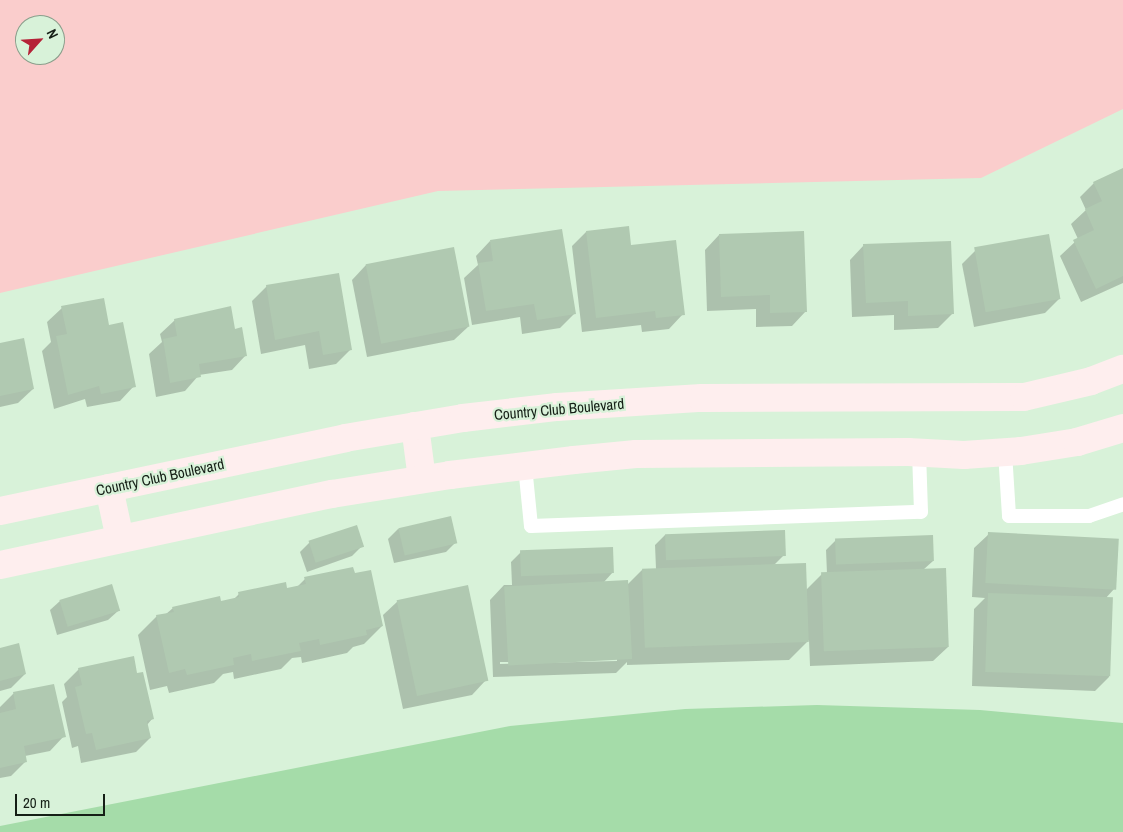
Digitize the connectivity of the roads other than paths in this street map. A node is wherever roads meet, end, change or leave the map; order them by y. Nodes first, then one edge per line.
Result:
1 (1123, 369) edge
2 (414, 426) junction
3 (1123, 428) edge
4 (919, 452) junction
5 (1005, 452) junction
6 (525, 466) junction
7 (422, 479) junction
8 (109, 488) junction
9 (1123, 504) edge
10 (0, 511) edge
11 (120, 540) junction
12 (0, 565) edge

1 - 2 main road, Country Club Boulevard
2 - 7 main road
2 - 8 main road, Country Club Boulevard
3 - 5 main road
4 - 5 main road
4 - 6 main road
4 - 6 lane
5 - 9 lane
6 - 7 main road
7 - 11 main road
8 - 10 main road, Country Club Boulevard
8 - 11 main road
11 - 12 main road

